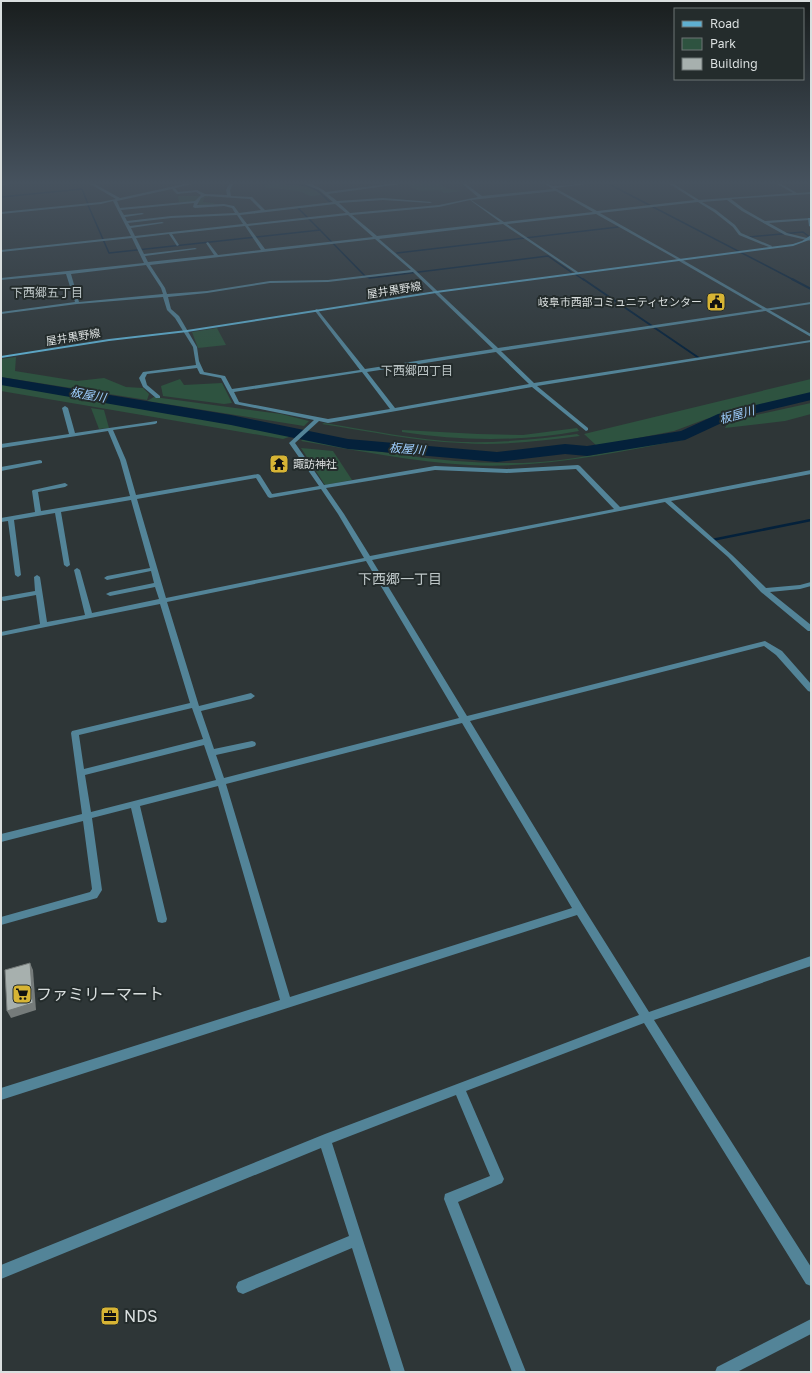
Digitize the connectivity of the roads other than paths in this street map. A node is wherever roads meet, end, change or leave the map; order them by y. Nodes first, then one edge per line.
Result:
1 (54, 245) edge
2 (138, 245) edge
3 (209, 245) edge
4 (260, 245) edge
5 (315, 245) edge
6 (384, 245) edge
7 (537, 245) edge
8 (654, 245) edge
9 (765, 245) edge
10 (790, 245) edge
11 (771, 248) junction
12 (195, 249) dead end
13 (1, 251) edge
14 (264, 251) junction
15 (143, 255) junction
16 (217, 256) junction
17 (680, 260) junction
18 (147, 264) junction
19 (414, 271) junction
20 (68, 272) junction
21 (577, 273) junction
22 (1, 279) edge
23 (436, 292) junction
24 (166, 297) junction
25 (77, 303) junction
26 (811, 303) edge
27 (316, 310) junction
28 (767, 310) junction
29 (1, 313) edge
30 (187, 331) junction
31 (811, 336) edge
32 (811, 341) edge
33 (498, 351) junction
34 (1, 357) edge
35 (199, 366) junction
36 (362, 370) junction
37 (533, 386) junction
38 (230, 391) junction
39 (158, 397) dead end
40 (65, 408) dead end
41 (392, 409) junction
42 (317, 420) junction
43 (155, 422) dead end
44 (110, 429) junction
45 (586, 429) dead end
46 (72, 434) junction
47 (1, 446) edge
48 (40, 462) dead end
49 (1, 469) edge
50 (811, 472) edge
51 (65, 485) dead end
52 (322, 488) junction
53 (132, 498) junction
54 (667, 501) junction
55 (618, 510) junction
56 (58, 511) junction
57 (38, 514) junction
58 (11, 519) junction
59 (1, 520) edge
60 (369, 559) junction
61 (67, 565) dead end
62 (153, 569) junction
63 (77, 570) dead end
64 (18, 576) dead end
65 (37, 577) dead end
66 (107, 578) dead end
67 (158, 584) junction
68 (811, 584) edge
69 (764, 590) junction
70 (39, 592) junction
71 (110, 594) dead end
72 (4, 599) dead end
73 (164, 602) junction
74 (89, 617) junction
75 (44, 626) junction
76 (811, 629) edge
77 (1, 634) edge
78 (811, 689) edge
79 (251, 696) dead end
80 (196, 707) junction
81 (466, 720) junction
82 (208, 742) junction
83 (252, 744) dead end
84 (212, 753) junction
85 (81, 773) junction
86 (221, 781) junction
87 (135, 804) junction
88 (87, 816) junction
89 (1, 838) edge
90 (579, 910) junction
91 (162, 919) dead end
92 (1, 921) edge
93 (811, 961) edge
94 (286, 1002) junction
95 (648, 1017) junction
96 (459, 1088) junction
97 (1, 1094) edge
98 (326, 1140) junction
99 (357, 1239) junction
100 (1, 1272) edge
101 (811, 1278) edge
102 (243, 1287) dead end
103 (811, 1326) edge
104 (398, 1372) edge
105 (519, 1372) edge
106 (722, 1372) edge

1 - 13 street
2 - 15 street
3 - 16 street
4 - 14 street
5 - 14 street
6 - 19 street
7 - 21 street
8 - 17 street
9 - 11 street
10 - 11 main road, 屋井黒野線
11 - 17 main road, 屋井黒野線
12 - 15 street
14 - 16 street
15 - 18 street
16 - 18 street
17 - 21 main road, 屋井黒野線
17 - 28 street
18 - 20 street
18 - 24 street
19 - 23 street
19 - 24 street
20 - 22 street
20 - 25 street
21 - 23 main road, 屋井黒野線
23 - 27 main road, 屋井黒野線
23 - 33 street
24 - 25 street
24 - 30 street
25 - 29 street
26 - 28 street
27 - 30 main road, 屋井黒野線
27 - 36 street
28 - 31 street
28 - 33 street
30 - 34 main road, 屋井黒野線
30 - 35 street
32 - 37 street
33 - 36 street
33 - 37 street
35 - 38 street
35 - 39 street
36 - 38 street
36 - 41 street
37 - 41 street
37 - 45 street
38 - 42 street
40 - 46 street
41 - 42 street
42 - 52 street
43 - 44 street
44 - 46 street
44 - 53 street
46 - 47 street
48 - 49 street
50 - 54 street
51 - 57 street
52 - 53 street
52 - 55 street
52 - 60 street
53 - 56 street
53 - 62 street
54 - 55 street
54 - 69 street
55 - 60 street
56 - 57 street
56 - 61 street
57 - 58 street
58 - 59 street
58 - 64 street
60 - 73 street
60 - 81 street
62 - 66 street
62 - 67 street
63 - 74 street
65 - 70 street
67 - 71 street
67 - 73 street
68 - 69 street
69 - 76 street
70 - 72 street
70 - 75 street
73 - 74 street
73 - 80 street
74 - 75 street
75 - 77 street
78 - 81 street
79 - 80 street
80 - 82 street
80 - 85 street
81 - 86 street
81 - 90 street
82 - 84 street
82 - 85 street
83 - 84 street
84 - 86 street
85 - 88 street
86 - 87 street
86 - 94 street
87 - 88 street
87 - 91 street
88 - 89 street
88 - 92 street
90 - 94 street
90 - 95 street
93 - 95 street
94 - 97 street
95 - 96 street
95 - 101 street
96 - 98 street
96 - 105 street
98 - 99 street
98 - 100 street
99 - 102 street
99 - 104 street
103 - 106 street

